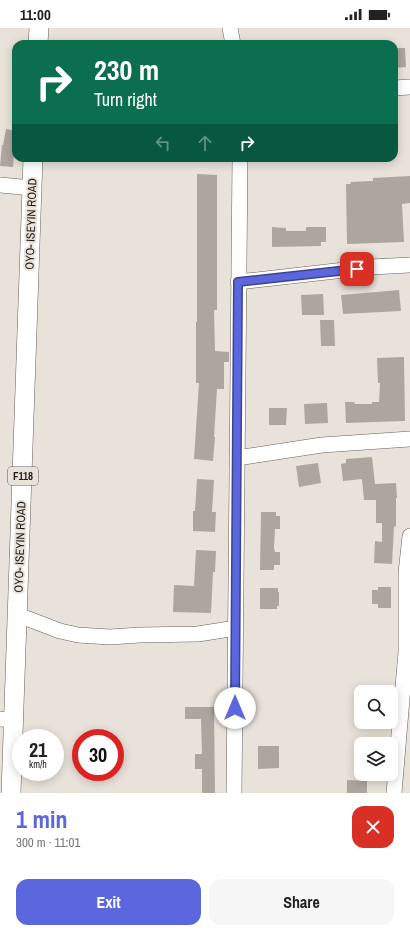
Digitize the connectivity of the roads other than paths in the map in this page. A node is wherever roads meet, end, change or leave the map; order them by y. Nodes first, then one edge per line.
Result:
1 (39, 28) edge
2 (230, 28) edge
3 (38, 40) edge
4 (232, 40) edge
5 (410, 87) edge
6 (398, 88) edge
7 (33, 162) edge
8 (240, 162) edge
9 (0, 185) edge
10 (32, 188) junction
11 (410, 265) edge
12 (238, 282) junction
13 (410, 439) edge
14 (236, 458) junction
15 (410, 536) edge
16 (408, 573) edge
17 (18, 615) junction
18 (236, 628) junction
19 (7, 720) edge
20 (11, 793) edge
21 (234, 793) edge
22 (394, 793) edge

1 - 3 main road
2 - 4 street
5 - 6 street
7 - 10 main road, OYO- ISEYIN ROAD / F118
8 - 12 street
9 - 10 street
10 - 17 main road, OYO- ISEYIN ROAD / F118
11 - 12 street
12 - 14 street
13 - 14 street
14 - 18 street
15 - 16 street
16 - 22 street
17 - 18 street
17 - 19 main road, OYO- ISEYIN ROAD / F118
18 - 21 street
19 - 20 main road, OYO- ISEYIN ROAD / F118

